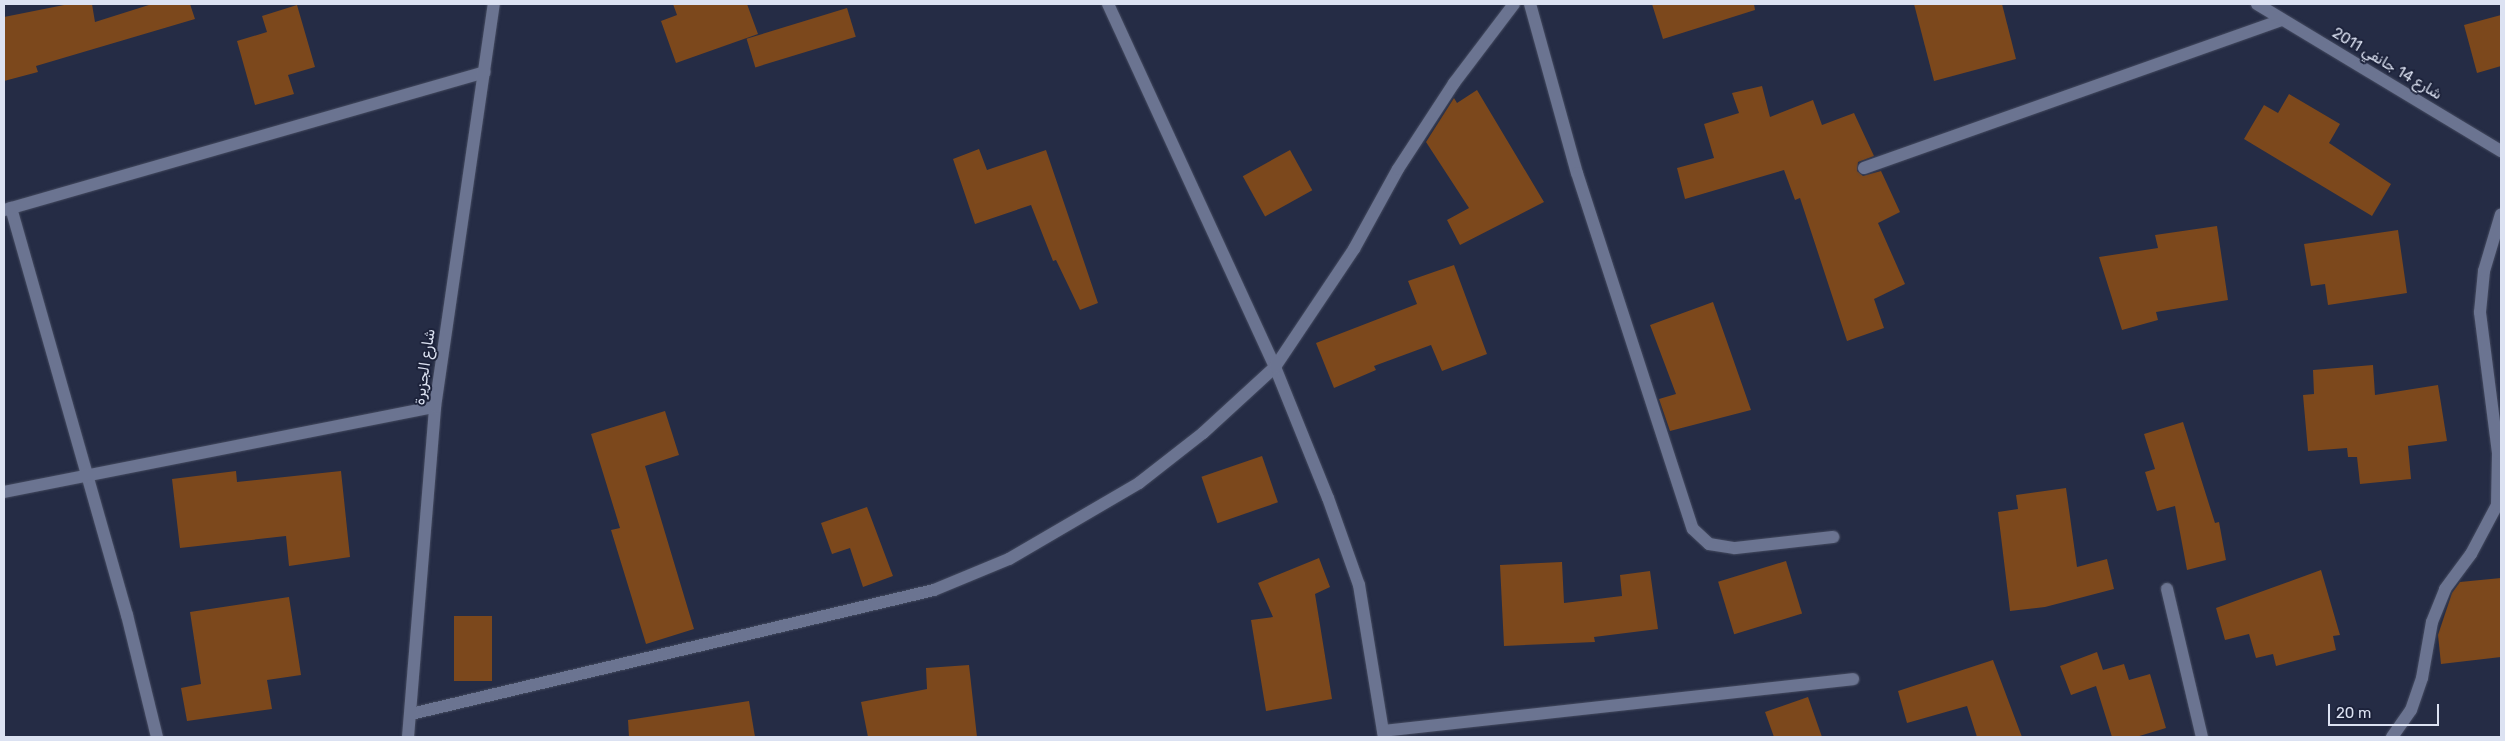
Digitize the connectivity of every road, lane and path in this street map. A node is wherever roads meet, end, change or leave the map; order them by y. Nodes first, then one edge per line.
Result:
1 (494, 4) edge
2 (1108, 4) edge
3 (1514, 4) edge
4 (1530, 4) edge
5 (2257, 4) edge
6 (2281, 20) junction
7 (485, 72) junction
8 (2501, 150) edge
9 (1864, 168) dead end
10 (7, 209) edge
11 (2501, 214) edge
12 (1275, 367) junction
13 (435, 407) junction
14 (88, 476) junction
15 (4, 492) edge
16 (1833, 536) dead end
17 (2167, 590) dead end
18 (1853, 680) dead end
19 (411, 714) junction
20 (1383, 734) edge
21 (157, 737) edge
22 (406, 737) edge
23 (2202, 737) edge
24 (2392, 737) edge

1 - 7 street, شارع الجزيرة
2 - 12 street
3 - 12 street
4 - 16 street
5 - 6 street, شارع 14 جانفي 2011
6 - 8 street, شارع 14 جانفي 2011
6 - 9 street
7 - 10 street
7 - 13 street, شارع الجزيرة
10 - 14 street
11 - 24 street
12 - 19 street
12 - 20 street
13 - 14 street
13 - 19 street, شارع الجزيرة
14 - 15 street
14 - 21 street
17 - 23 street
18 - 20 street
19 - 22 street, شارع الجزيرة

